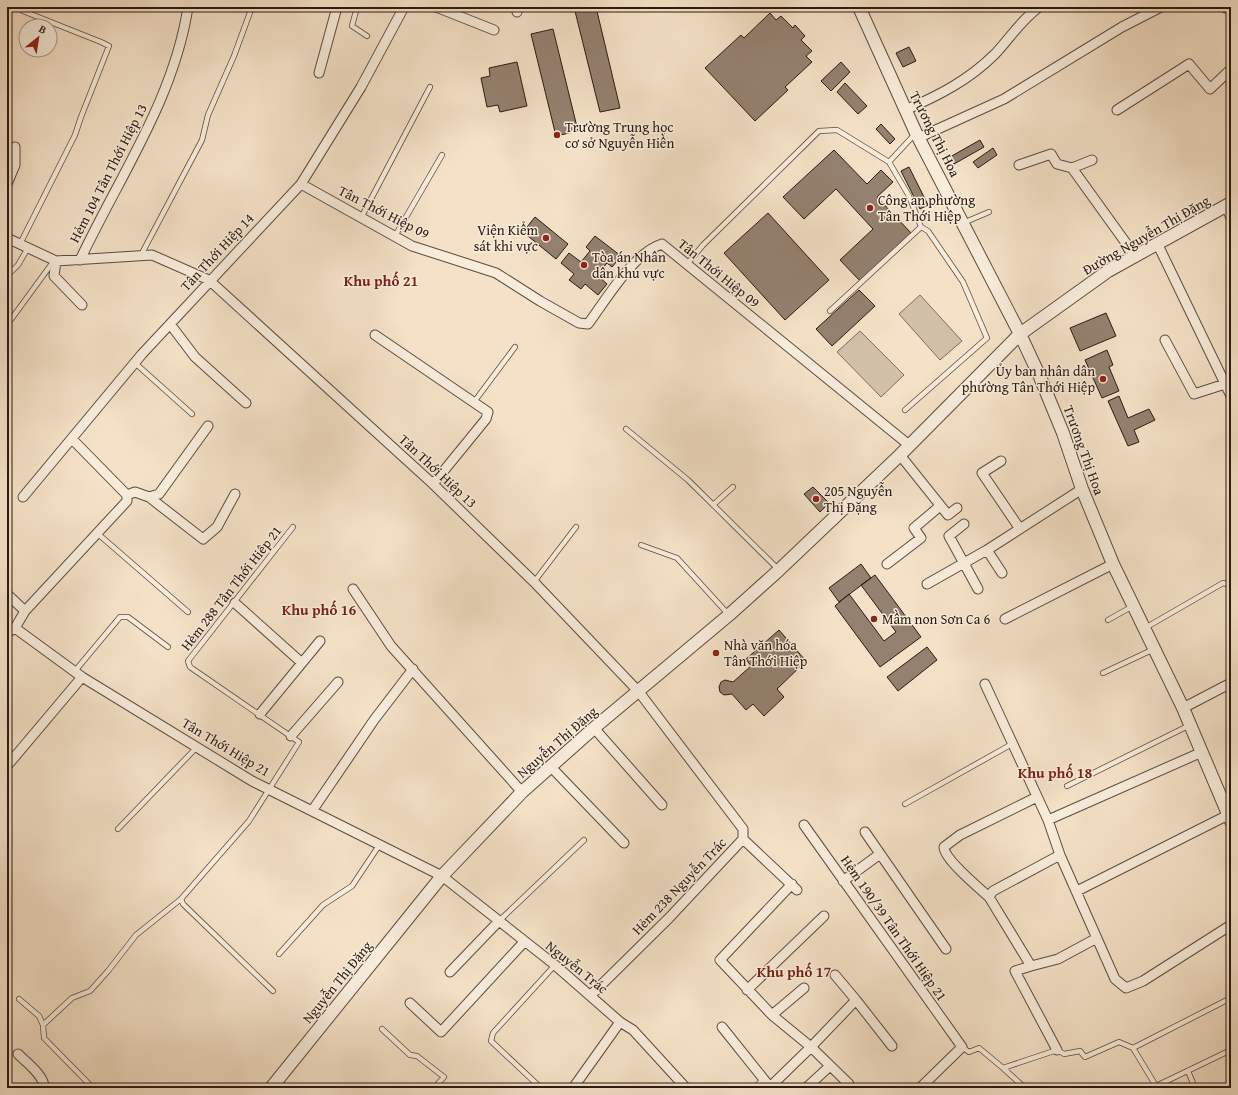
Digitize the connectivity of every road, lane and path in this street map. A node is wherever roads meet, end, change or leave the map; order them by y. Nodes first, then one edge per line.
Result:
1 (17, 7) edge
2 (188, 7) edge
3 (252, 7) edge
4 (337, 7) edge
5 (357, 7) edge
6 (404, 7) edge
7 (436, 7) edge
8 (859, 7) edge
9 (1039, 7) edge
10 (1161, 7) edge
11 (494, 30) dead end
12 (367, 36) dead end
13 (1231, 70) edge
14 (319, 73) dead end
15 (430, 87) dead end
16 (905, 110) junction
17 (1117, 110) dead end
18 (917, 136) junction
19 (15, 146) dead end
20 (442, 155) dead end
21 (1092, 160) dead end
22 (889, 162) junction
23 (1019, 166) dead end
24 (1072, 168) junction
25 (7, 184) edge
26 (301, 184) junction
27 (1228, 205) edge
28 (989, 212) dead end
29 (361, 218) junction
30 (1231, 218) edge
31 (963, 223) junction
32 (921, 227) junction
33 (395, 236) junction
34 (7, 238) edge
35 (1158, 245) junction
36 (24, 246) junction
37 (142, 255) junction
38 (1136, 257) junction
39 (80, 260) junction
40 (55, 261) junction
41 (687, 264) junction
42 (7, 276) edge
43 (209, 280) junction
44 (82, 305) dead end
45 (830, 312) dead end
46 (170, 324) junction
47 (7, 325) edge
48 (1020, 334) junction
49 (375, 335) dead end
50 (1165, 340) dead end
51 (515, 347) dead end
52 (135, 363) junction
53 (1231, 375) edge
54 (1224, 381) junction
55 (1231, 396) edge
56 (474, 402) junction
57 (246, 403) dead end
58 (906, 410) dead end
59 (192, 414) dead end
60 (208, 426) dead end
61 (626, 429) dead end
62 (72, 439) junction
63 (909, 445) junction
64 (900, 455) junction
65 (1001, 461) dead end
66 (433, 484) junction
67 (733, 487) dead end
68 (1082, 489) junction
69 (236, 494) dead end
70 (127, 495) junction
71 (23, 497) dead end
72 (149, 497) junction
73 (713, 505) junction
74 (940, 506) junction
75 (957, 508) dead end
76 (964, 524) dead end
77 (293, 527) dead end
78 (576, 527) dead end
79 (1020, 529) junction
80 (97, 533) junction
81 (641, 545) dead end
82 (987, 550) junction
83 (964, 563) junction
84 (887, 564) dead end
85 (1113, 564) junction
86 (779, 570) junction
87 (1002, 573) dead end
88 (534, 582) junction
89 (928, 584) dead end
90 (1231, 585) edge
91 (353, 589) dead end
92 (978, 589) dead end
93 (7, 594) edge
94 (235, 603) junction
95 (1133, 606) junction
96 (25, 611) junction
97 (188, 612) dead end
98 (729, 615) junction
99 (1006, 619) dead end
100 (1108, 620) dead end
101 (16, 628) junction
102 (1144, 628) junction
103 (7, 633) edge
104 (320, 641) dead end
105 (168, 647) dead end
106 (1154, 649) junction
107 (302, 663) junction
108 (413, 669) junction
109 (1104, 673) dead end
110 (78, 674) junction
111 (338, 682) dead end
112 (1231, 683) edge
113 (985, 684) dead end
114 (638, 692) junction
115 (1183, 708) junction
116 (260, 714) junction
117 (1190, 725) junction
118 (594, 728) junction
119 (291, 736) junction
120 (1012, 744) junction
121 (197, 747) junction
122 (1202, 752) junction
123 (7, 766) edge
124 (551, 766) junction
125 (1067, 786) dead end
126 (270, 790) junction
127 (522, 792) junction
128 (1037, 797) junction
129 (905, 804) dead end
130 (662, 805) dead end
131 (312, 810) junction
132 (1230, 818) edge
133 (1048, 820) junction
134 (804, 825) dead end
135 (118, 829) dead end
136 (865, 832) dead end
137 (743, 839) junction
138 (584, 840) dead end
139 (624, 843) dead end
140 (380, 844) junction
141 (880, 854) junction
142 (1060, 855) junction
143 (442, 876) junction
144 (843, 881) junction
145 (1077, 891) junction
146 (989, 897) junction
147 (181, 899) junction
148 (824, 916) dead end
149 (499, 921) junction
150 (1231, 925) edge
151 (1097, 938) junction
152 (524, 942) junction
153 (946, 949) dead end
154 (279, 954) dead end
155 (555, 965) junction
156 (1031, 966) junction
157 (450, 972) dead end
158 (835, 975) dead end
159 (804, 988) dead end
160 (747, 990) junction
161 (273, 991) dead end
162 (591, 995) junction
163 (19, 999) dead end
164 (856, 1000) junction
165 (1227, 1000) dead end
166 (410, 1003) dead end
167 (772, 1014) junction
168 (620, 1022) junction
169 (44, 1024) junction
170 (722, 1027) dead end
171 (382, 1030) dead end
172 (892, 1046) dead end
173 (811, 1047) junction
174 (962, 1048) junction
175 (1133, 1048) junction
176 (1058, 1050) junction
177 (1231, 1050) edge
178 (18, 1054) dead end
179 (830, 1066) junction
180 (1004, 1068) junction
181 (1188, 1071) junction
182 (764, 1079) junction
183 (849, 1084) dead end
184 (1154, 1087) edge
185 (44, 1088) edge
186 (93, 1088) edge
187 (271, 1088) edge
188 (434, 1088) edge
189 (541, 1088) edge
190 (573, 1088) edge
191 (686, 1088) edge
192 (754, 1088) edge
193 (806, 1088) edge
194 (920, 1088) edge
195 (1025, 1088) edge
196 (1195, 1088) edge

1 - 36 lane
2 - 39 street, Hẻm 104 Tân Thới Hiệp 13
3 - 37 lane
4 - 14 street
5 - 12 lane
6 - 26 street, Tân Thới Hiệp 14
7 - 11 street
8 - 16 street, Trương Thị Hoa
9 - 16 street
10 - 18 street
13 - 17 street
15 - 29 lane
16 - 18 street, Trương Thị Hoa
18 - 22 lane
18 - 31 street, Trương Thị Hoa
19 - 25 street
20 - 33 lane
21 - 24 street
22 - 32 lane
22 - 41 lane
23 - 24 street
24 - 38 street
26 - 29 street, Tân Thới Hiệp 09
26 - 43 street, Tân Thới Hiệp 14
27 - 30 street
27 - 35 street, Đường Nguyễn Thị Đặng
28 - 31 lane
29 - 33 street, Tân Thới Hiệp 09
31 - 48 street, Trương Thị Hoa
32 - 45 lane
32 - 58 lane
33 - 41 street, Tân Thới Hiệp 09
34 - 36 street
35 - 38 street, Đường Nguyễn Thị Đặng
35 - 54 street
36 - 40 street
36 - 42 lane
37 - 39 street, Tân Thới Hiệp 13
37 - 43 street, Tân Thới Hiệp 13
38 - 48 street, Đường Nguyễn Thị Đặng
39 - 40 street, Tân Thới Hiệp 13
40 - 44 street
40 - 47 lane
41 - 63 street, Tân Thới Hiệp 09
43 - 46 street, Tân Thới Hiệp 14
43 - 66 street, Tân Thới Hiệp 13
46 - 52 street, Tân Thới Hiệp 14
46 - 57 street
48 - 63 street, Đường Nguyễn Thị Đặng
48 - 68 street, Trương Thị Hoa
49 - 56 street
50 - 54 street
51 - 56 lane
52 - 59 lane
52 - 62 street, Tân Thới Hiệp 14
53 - 54 street
54 - 55 street
56 - 66 street
60 - 72 street
61 - 73 lane
62 - 70 street
62 - 71 street, Tân Thới Hiệp 14
63 - 64 street, Đường Nguyễn Thị Đặng
64 - 74 street
64 - 86 street, Nguyễn Thị Đặng
65 - 79 street
66 - 88 street, Tân Thới Hiệp 13
67 - 73 lane
68 - 79 street
68 - 85 street, Trương Thị Hoa
69 - 72 street
70 - 72 street
70 - 80 street
73 - 86 lane
74 - 75 street
74 - 84 street
76 - 83 street
77 - 94 lane, Hẻm 288 Tân Thới Hiêp 21
78 - 88 lane
79 - 82 street
80 - 96 street
80 - 97 lane
81 - 98 lane
82 - 83 street
82 - 87 street
83 - 89 street
83 - 92 street
85 - 95 street, Trương Thị Hoa
85 - 99 street
86 - 98 street, Nguyễn Thị Đặng
88 - 114 street, Tân Thới Hiệp 13
90 - 102 lane
91 - 108 street
93 - 96 street
94 - 107 street
94 - 116 lane, Hẻm 288 Tân Thới Hiêp 21
95 - 100 lane
95 - 102 street, Trương Thị Hoa
96 - 101 street
98 - 114 street, Nguyễn Thị Đặng
101 - 103 street
101 - 110 street, Tân Thới Hiệp 21
102 - 106 street, Trương Thị Hoa
104 - 107 street
105 - 110 lane
106 - 109 lane
106 - 115 street, Trương Thị Hoa
107 - 116 street
108 - 127 street
108 - 131 street
110 - 121 street, Tân Thới Hiệp 21
110 - 123 street
111 - 119 street
112 - 115 street
113 - 120 street
114 - 118 street, Nguyễn Thị Đặng
114 - 137 street, Hẻm 238 Nguyễn Trác
115 - 117 street, Trương Thị Hoa
116 - 119 lane, Hẻm 288 Tân Thới Hiêp 21
117 - 122 street, Trương Thị Hoa
117 - 125 lane
118 - 124 street, Nguyễn Thị Đặng
118 - 130 street
119 - 126 lane
120 - 128 street
120 - 129 lane
121 - 126 street, Tân Thới Hiệp 21
121 - 135 lane
122 - 132 street, Trương Thị Hoa
122 - 133 street
124 - 127 street, Nguyễn Thị Đặng
124 - 139 street
126 - 131 street, Tân Thới Hiệp 21
126 - 147 lane
127 - 143 street, Nguyễn Thị Đặng
128 - 133 street
128 - 146 street
131 - 140 street, Tân Thới Hiệp 21
132 - 145 street
133 - 142 street
134 - 144 street, Hẻm 190/39 Tân Thới Hiệp 21
136 - 141 street
137 - 160 street
137 - 162 street, Hẻm 238 Nguyễn Trác
138 - 149 lane
140 - 143 street, Tân Thới Hiệp 21
140 - 154 lane
141 - 144 street
141 - 153 street
142 - 145 street
142 - 146 street
143 - 149 street, Nguyễn Trác
143 - 187 street, Nguyễn Thị Đặng
144 - 174 street, Hẻm 190/39 Tân Thới Hiệp 21
145 - 151 street
146 - 156 street
147 - 161 lane
147 - 169 lane
148 - 160 street
149 - 152 street, Nguyễn Trác
149 - 157 street
150 - 151 street
151 - 156 street
152 - 155 street, Nguyễn Trác
152 - 166 street
155 - 162 street, Nguyễn Trác
155 - 189 lane
156 - 176 street
158 - 164 street
159 - 167 street
160 - 167 street
162 - 168 street, Nguyễn Trác
163 - 169 lane
164 - 172 street
164 - 173 street
165 - 175 lane
167 - 173 street
168 - 190 street
168 - 191 street, Nguyễn Trác
169 - 186 lane
170 - 182 street
171 - 188 lane
173 - 179 street
173 - 182 street
174 - 180 lane
174 - 194 street
175 - 176 lane
175 - 184 lane
176 - 180 lane
177 - 181 lane
178 - 185 street
179 - 183 street
179 - 193 street
180 - 195 lane
181 - 184 lane
181 - 196 lane
182 - 192 lane

